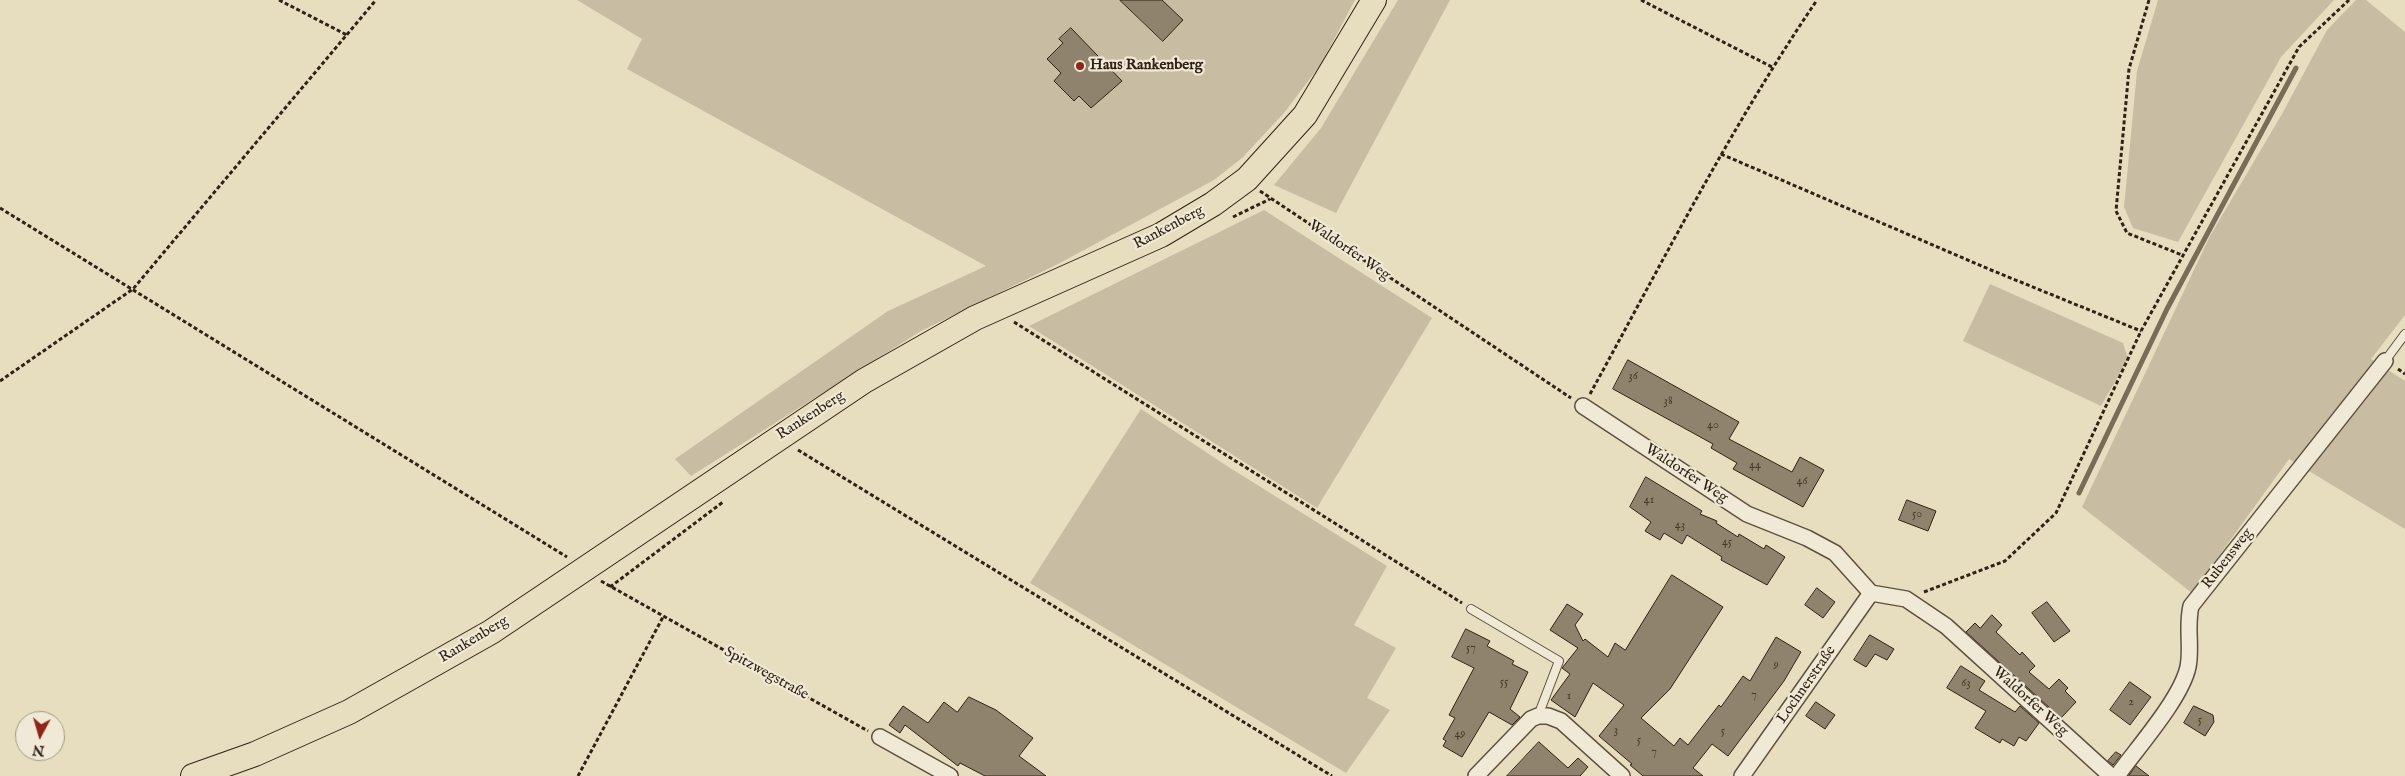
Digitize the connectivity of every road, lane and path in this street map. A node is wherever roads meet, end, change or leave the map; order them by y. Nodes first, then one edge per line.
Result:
1 (279, 0) edge
2 (376, 0) edge
3 (1374, 0) edge
4 (1641, 0) edge
5 (1817, 0) edge
6 (2149, 0) edge
7 (2349, 0) edge
8 (346, 35) junction
9 (1772, 67) junction
10 (1721, 154) junction
11 (1247, 179) junction
12 (0, 208) edge
13 (2182, 255) junction
14 (133, 289) junction
15 (1014, 322) dead end
16 (2141, 331) junction
17 (2405, 334) edge
18 (2385, 361) joint
19 (0, 382) edge
20 (1583, 406) junction
21 (796, 448) dead end
22 (726, 500) dead end
23 (584, 568) junction
24 (610, 587) junction
25 (1871, 593) junction
26 (1906, 599) junction
27 (1470, 609) joint
28 (663, 617) junction
29 (1538, 716) junction
30 (880, 737) joint
31 (193, 776) edge
32 (578, 776) edge
33 (950, 776) edge
34 (1332, 776) edge
35 (1476, 776) edge
36 (1622, 776) edge
37 (1742, 776) edge
38 (2112, 776) edge
39 (2117, 776) edge

1 - 8 path
2 - 8 path
3 - 11 main road, Rankenberg
4 - 9 path
5 - 9 path
6 - 13 path
7 - 13 path
8 - 14 path
9 - 10 path
10 - 16 path
10 - 20 path
11 - 20 path, Waldorfer Weg
11 - 23 main road, Rankenberg
12 - 14 path, Spitzwegstraße
13 - 16 path
14 - 19 path
14 - 23 path, Spitzwegstraße
15 - 27 path
16 - 26 path
17 - 18 lane
18 - 39 street, Rubensweg
20 - 25 street, Waldorfer Weg
21 - 34 path
22 - 24 path
23 - 24 path, Spitzwegstraße
23 - 31 main road, Rankenberg
24 - 28 path, Spitzwegstraße
25 - 26 street, Waldorfer Weg
25 - 37 street, Lochnerstraße
26 - 38 street, Waldorfer Weg
27 - 29 lane
28 - 30 path, Spitzwegstraße
28 - 32 path
29 - 35 street
29 - 36 street
30 - 33 street

